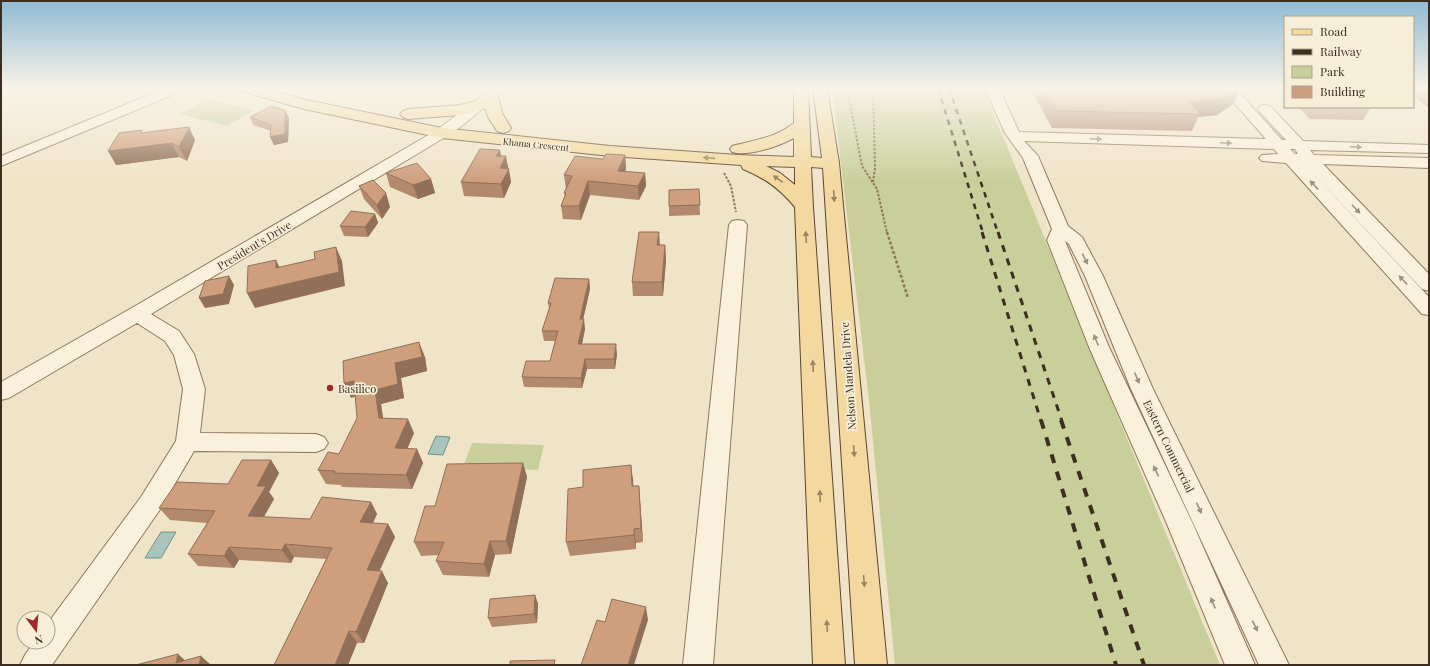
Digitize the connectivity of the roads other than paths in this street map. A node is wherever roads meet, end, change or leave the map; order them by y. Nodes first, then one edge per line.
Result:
1 (102, 119) edge
2 (376, 119) edge
3 (440, 119) edge
4 (462, 119) edge
5 (497, 119) edge
6 (802, 119) edge
7 (825, 119) edge
8 (1011, 119) edge
9 (1256, 119) edge
10 (1274, 119) edge
11 (1021, 121) dead end
12 (458, 122) junction
13 (802, 125) junction
14 (503, 128) junction
15 (442, 133) junction
16 (1027, 145) junction
17 (1280, 145) junction
18 (1299, 145) junction
19 (1429, 149) edge
20 (738, 155) junction
21 (803, 158) junction
22 (831, 158) junction
23 (1290, 158) junction
24 (1309, 160) junction
25 (1, 161) edge
26 (1429, 163) edge
27 (804, 207) junction
28 (738, 225) dead end
29 (1061, 229) junction
30 (1429, 285) edge
31 (1429, 309) edge
32 (137, 314) junction
33 (1, 392) edge
34 (187, 442) junction
35 (316, 443) dead end
36 (35, 665) edge
37 (698, 665) edge
38 (829, 665) edge
39 (871, 665) edge
40 (1240, 665) edge
41 (1274, 665) edge

1 - 25 street
2 - 15 main road, Khama Crescent
3 - 12 main road, Khama Crescent
4 - 12 street, President's Drive
5 - 14 main road
6 - 13 main road
7 - 22 main road, Nelson Mandela Drive
8 - 16 street, Eastern Commercial
9 - 17 street
10 - 18 street
11 - 16 street, Eastern Commercial
12 - 14 main road, Khama Crescent
12 - 15 street, President's Drive
13 - 20 main road
13 - 21 main road
14 - 20 main road, Khama Crescent
20 -> 15 main road, Khama Crescent
15 - 32 street, President's Drive
16 -> 17 street
16 - 23 street
16 - 29 street, Eastern Commercial
17 - 18 street
17 - 23 street
18 -> 19 street
18 - 24 street
20 - 21 main road, Khama Crescent
27 -> 20 main road
21 - 22 main road, Khama Crescent
21 - 27 main road
22 -> 39 main road, Nelson Mandela Drive
23 - 24 street
31 -> 23 street
24 - 26 street
24 -> 30 street
38 -> 27 main road
28 - 37 street
40 -> 29 street, Eastern Commercial
29 -> 41 street, Eastern Commercial
32 - 33 street, President's Drive
32 - 34 street
34 - 35 street
34 - 36 street

